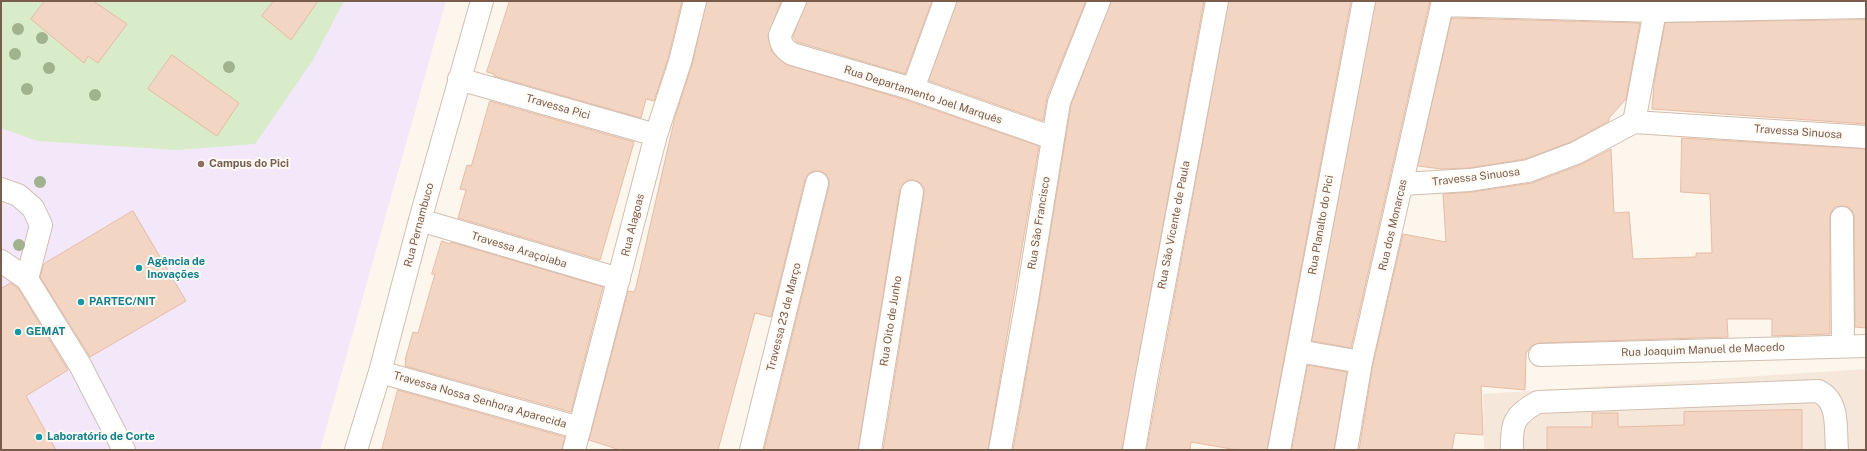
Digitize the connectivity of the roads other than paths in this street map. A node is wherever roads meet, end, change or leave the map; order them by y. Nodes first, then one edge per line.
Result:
1 (482, 1) edge
2 (695, 1) edge
3 (795, 1) edge
4 (945, 1) edge
5 (1099, 1) edge
6 (1217, 1) edge
7 (1364, 1) edge
8 (1443, 3) edge
9 (1866, 6) edge
10 (1654, 11) junction
11 (459, 79) junction
12 (913, 89) junction
13 (1634, 122) junction
14 (656, 135) junction
15 (1866, 137) edge
16 (1053, 138) junction
17 (817, 183) dead end
18 (1402, 184) junction
19 (1, 189) edge
20 (912, 192) dead end
21 (1842, 218) dead end
22 (420, 220) junction
23 (1, 261) edge
24 (27, 279) junction
25 (619, 279) junction
26 (1843, 346) junction
27 (1866, 346) edge
28 (1298, 351) junction
29 (1540, 355) dead end
30 (1361, 362) junction
31 (380, 372) junction
32 (580, 428) junction
33 (124, 450) edge
34 (356, 450) edge
35 (574, 450) edge
36 (751, 450) edge
37 (870, 450) edge
38 (1000, 450) edge
39 (1134, 450) edge
40 (1279, 450) edge
41 (1346, 450) edge
42 (1512, 450) edge
43 (1836, 450) edge

1 - 11 street, Rua Pernambuco
2 - 14 street, Rua Alagoas
3 - 12 street, Rua Departamento Joel Marquês
4 - 12 street
5 - 16 street, Rua São Francisco
6 - 39 street, Rua São Vicente de Paula
7 - 28 street, Rua Planalto do Pici
8 - 10 street
8 - 18 street, Rua dos Monarcas
9 - 10 street
10 - 13 street
11 - 14 street, Travessa Pici
11 - 22 street, Rua Pernambuco
12 - 16 street, Rua Departamento Joel Marquês
13 - 15 street, Travessa Sinuosa
13 - 18 street, Travessa Sinuosa
14 - 25 street, Rua Alagoas
16 - 38 street, Rua São Francisco
17 - 36 street, Travessa 23 de Março
18 - 30 street, Rua dos Monarcas
19 - 24 street
20 - 37 street, Rua Oito de Junho
21 - 26 street
22 - 25 street, Travessa Araçoiaba
22 - 31 street, Rua Pernambuco
23 - 24 street
24 - 33 street
25 - 32 street, Rua Alagoas
26 - 27 street, Rua Joaquim Manuel de Macedo
26 - 29 street, Rua Joaquim Manuel de Macedo
28 - 30 street
28 - 40 street, Rua Planalto do Pici
30 - 41 street, Rua dos Monarcas
31 - 32 street, Travessa Nossa Senhora Aparecida
31 - 34 street, Rua Pernambuco
32 - 35 street, Rua Alagoas
42 - 43 street

